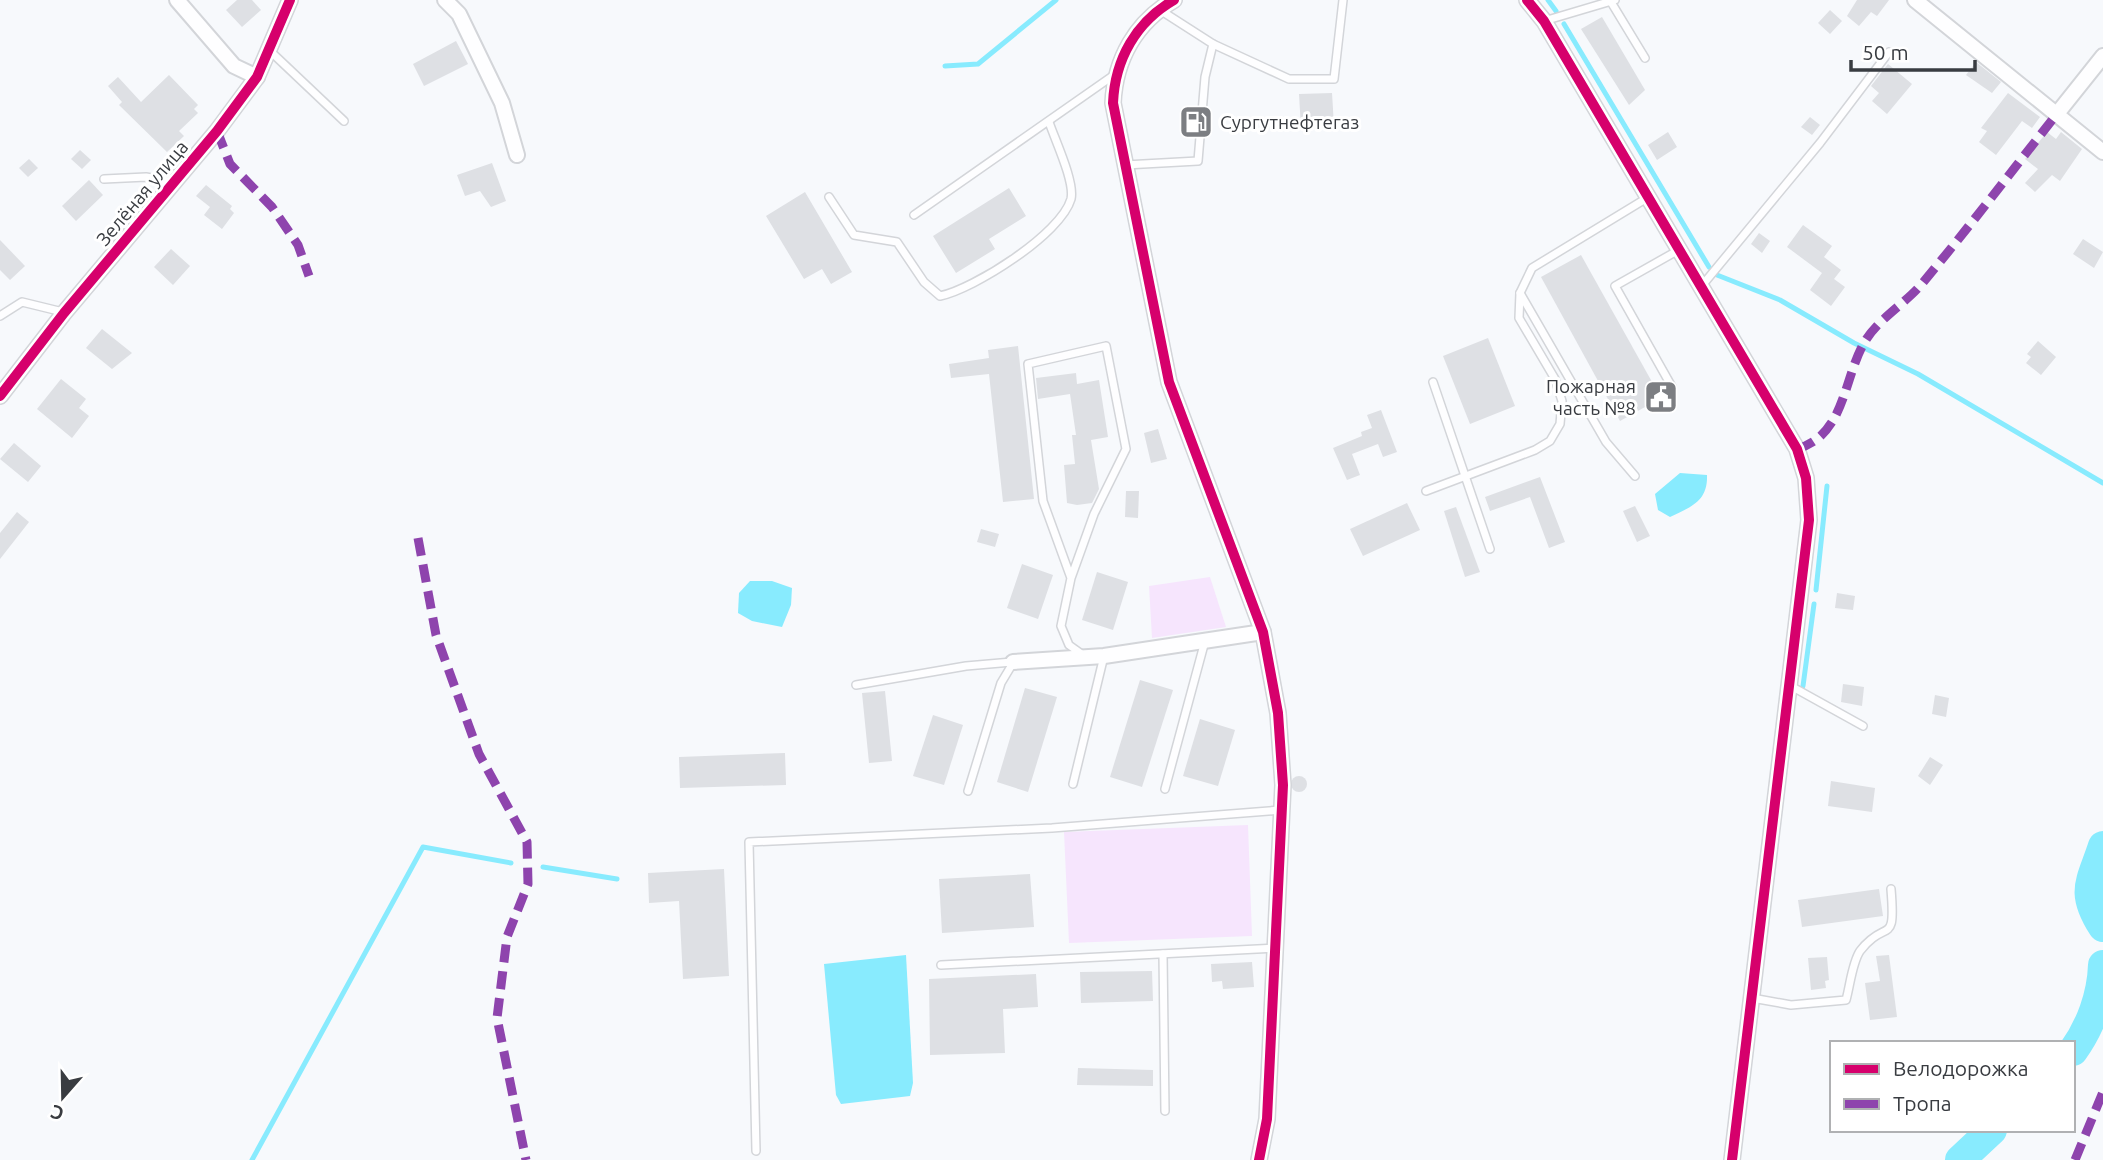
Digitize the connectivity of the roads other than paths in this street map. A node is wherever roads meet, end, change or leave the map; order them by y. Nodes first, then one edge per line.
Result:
1 (177, 0) edge
2 (290, 0) edge
3 (445, 0) edge
4 (1174, 0) edge
5 (1343, 0) edge
6 (1527, 0) edge
7 (1915, 0) edge
8 (1613, 1) edge
9 (1159, 9) junction
10 (1544, 21) junction
11 (1213, 44) junction
12 (270, 50) junction
13 (1889, 52) dead end
14 (2103, 56) edge
15 (1645, 58) dead end
16 (1114, 75) junction
17 (257, 77) junction
18 (2056, 115) junction
19 (344, 121) dead end
20 (1049, 122) junction
21 (2103, 152) edge
22 (517, 155) dead end
23 (1125, 165) junction
24 (104, 179) dead end
25 (174, 182) junction
26 (829, 197) dead end
27 (1647, 198) junction
28 (914, 215) dead end
29 (1677, 251) junction
30 (1699, 288) junction
31 (1520, 293) junction
32 (64, 313) junction
33 (0, 316) edge
34 (1433, 383) dead end
35 (1672, 387) dead end
36 (0, 396) edge
37 (1635, 476) dead end
38 (1465, 477) junction
39 (1426, 492) dead end
40 (1490, 549) dead end
41 (1071, 578) junction
42 (1263, 632) junction
43 (1205, 641) junction
44 (1104, 656) junction
45 (1085, 657) junction
46 (1013, 662) junction
47 (856, 685) dead end
48 (1789, 685) junction
49 (1863, 726) dead end
50 (1073, 784) dead end
51 (1165, 789) dead end
52 (968, 791) dead end
53 (1282, 810) junction
54 (1891, 889) dead end
55 (1275, 948) junction
56 (1163, 954) junction
57 (941, 965) dead end
58 (1751, 998) junction
59 (1165, 1111) dead end
60 (756, 1151) dead end
61 (1259, 1160) edge
62 (1732, 1160) edge

1 - 17 street
2 - 12 street, Зелёная улица
3 - 22 street
4 - 9 street
5 - 11 lane
6 - 10 street
7 - 18 street
8 - 10 lane
8 - 15 lane
9 - 11 lane
9 - 16 street
10 - 27 street
11 - 23 lane
12 - 17 street, Зелёная улица
12 - 19 lane
13 - 30 lane
14 - 18 street
16 - 20 lane
16 - 23 street
17 - 25 street, Зелёная улица
18 - 21 street
20 - 26 lane
20 - 28 lane
23 - 42 street
24 - 25 lane
25 - 32 street, Зелёная улица
27 - 29 street
27 - 31 lane
29 - 30 street
29 - 35 lane
30 - 48 street
31 - 37 lane
31 - 38 lane
32 - 33 lane
32 - 36 street, Зелёная улица
34 - 38 lane
38 - 39 lane
38 - 40 lane
41 - 41 lane
41 - 45 lane
42 - 43 street
42 - 53 street
43 - 44 street
43 - 51 lane
44 - 45 street
44 - 50 lane
45 - 46 street
46 - 47 lane
46 - 52 lane
48 - 49 lane
48 - 58 street
53 - 55 street
53 - 60 lane
54 - 58 lane
55 - 56 lane
55 - 61 street
56 - 57 lane
56 - 59 lane
58 - 62 street

